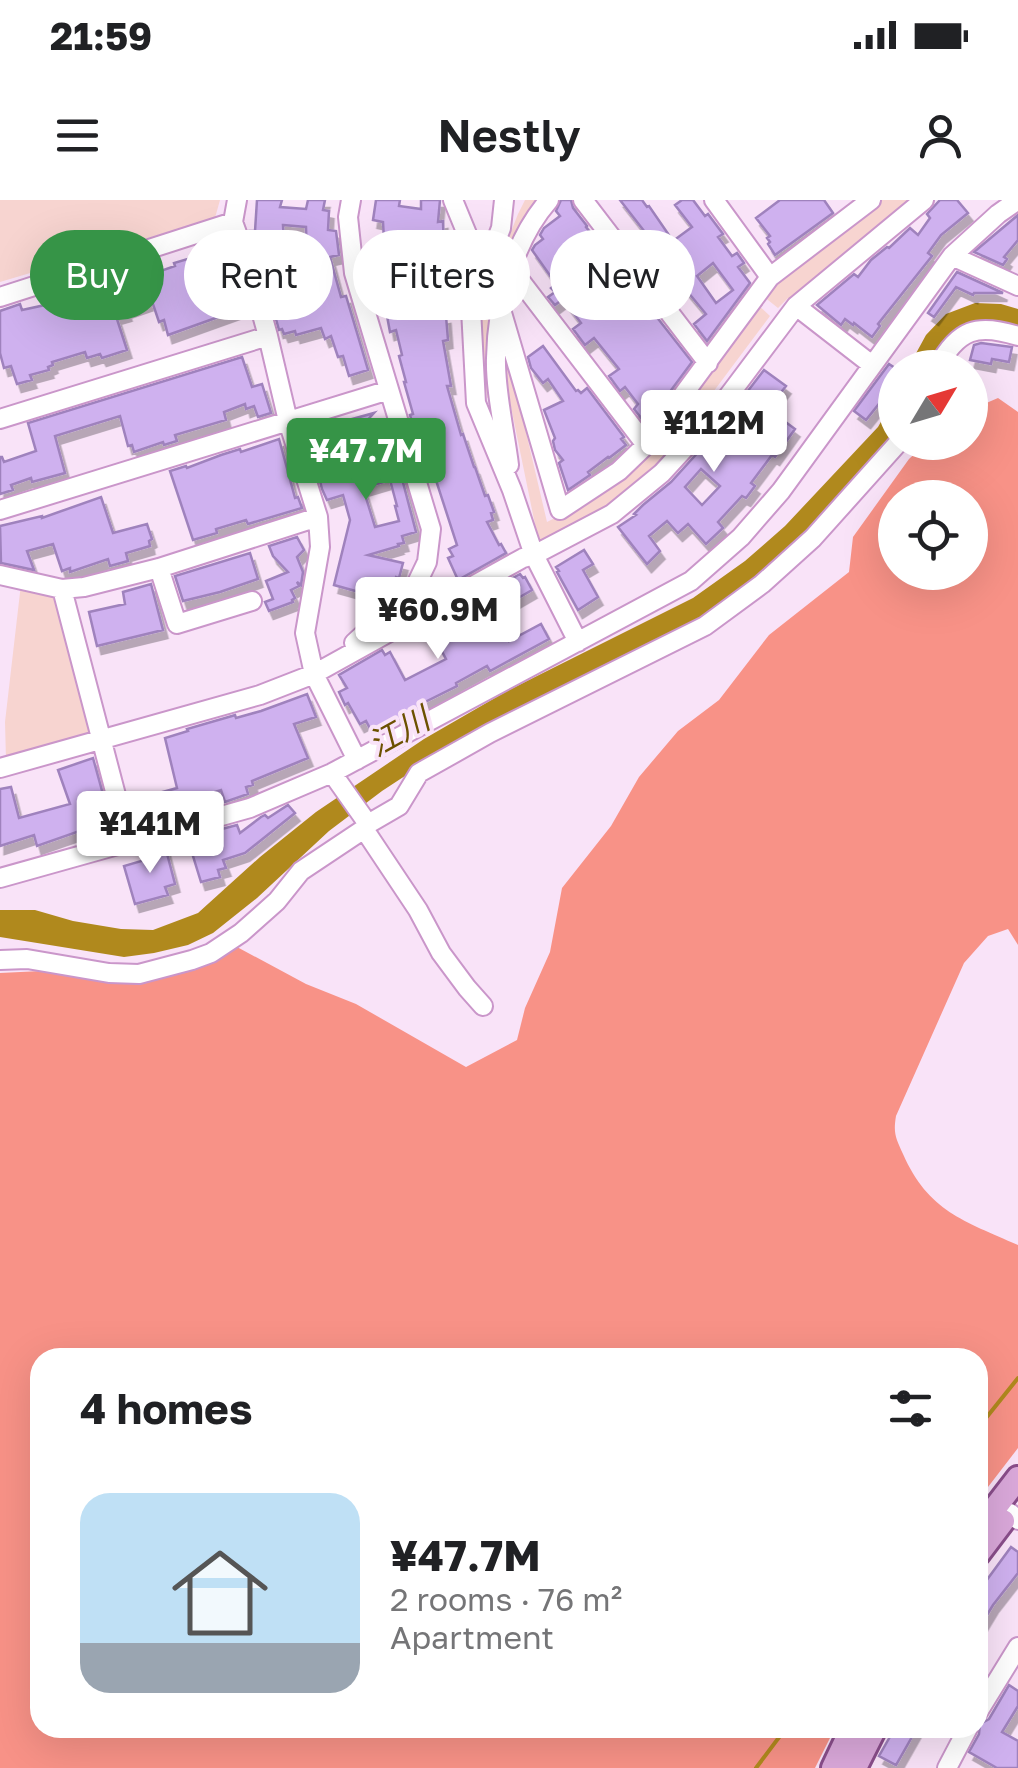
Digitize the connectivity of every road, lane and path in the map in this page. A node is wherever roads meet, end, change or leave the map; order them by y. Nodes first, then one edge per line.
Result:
1 (236, 200) edge
2 (351, 200) edge
3 (453, 200) edge
4 (504, 200) edge
5 (548, 200) edge
6 (583, 200) edge
7 (714, 200) edge
8 (836, 200) edge
9 (872, 200) edge
10 (924, 200) edge
11 (1015, 200) edge
12 (849, 217) junction
13 (233, 222) junction
14 (465, 230) edge
15 (500, 230) edge
16 (527, 230) edge
17 (952, 256) junction
18 (770, 277) junction
19 (1018, 286) edge
20 (530, 294) edge
21 (0, 296) edge
22 (796, 306) junction
23 (473, 320) edge
24 (499, 320) edge
25 (504, 320) edge
26 (268, 336) junction
27 (1018, 336) edge
28 (946, 350) edge
29 (708, 363) junction
30 (872, 365) junction
31 (388, 390) junction
32 (0, 419) edge
33 (288, 421) junction
34 (646, 445) junction
35 (882, 460) edge
36 (512, 490) junction
37 (0, 510) edge
38 (318, 517) junction
39 (534, 555) junction
40 (160, 568) junction
41 (0, 575) edge
42 (62, 589) junction
43 (252, 601) dead end
44 (578, 642) junction
45 (331, 664) junction
46 (314, 674) junction
47 (102, 739) junction
48 (357, 760) junction
49 (0, 768) edge
50 (332, 774) junction
51 (366, 826) junction
52 (128, 841) junction
53 (0, 878) edge
54 (0, 960) edge
55 (483, 1006) dead end
56 (1018, 1478) edge
57 (1015, 1512) edge
58 (988, 1517) edge
59 (988, 1543) edge
60 (1018, 1647) edge
61 (988, 1696) edge
62 (847, 1738) edge
63 (870, 1738) edge
64 (963, 1738) edge
65 (833, 1768) edge
66 (854, 1768) edge
67 (947, 1768) edge

1 - 13 street
2 - 31 street
3 - 14 street
4 - 15 street
5 - 16 street
6 - 29 street
7 - 18 street
8 - 12 street
9 - 12 street
10 - 22 street
11 - 17 street
12 - 18 street
13 - 21 street
13 - 26 street
17 - 19 street
17 - 30 street
18 - 29 street
20 - 34 street
22 - 30 street
22 - 39 street
23 - 36 street
24 - 36 street
25 - 34 street
26 - 32 street
26 - 33 street
27 - 28 street
29 - 34 street
30 - 44 street
31 - 33 street
31 - 45 street
33 - 37 street
33 - 38 street
35 - 51 street
36 - 39 street
38 - 40 street
38 - 46 street
39 - 44 street
39 - 45 street
40 - 42 street
40 - 43 street
41 - 42 street
42 - 47 street
44 - 48 street
45 - 46 street
46 - 47 street
46 - 48 street
47 - 49 street
47 - 52 street
48 - 50 street
50 - 51 street
50 - 52 street
51 - 54 street
51 - 55 street
52 - 53 street
56 - 58 main road
57 - 59 main road
60 - 61 street
62 - 65 main road
63 - 66 main road
64 - 67 street

